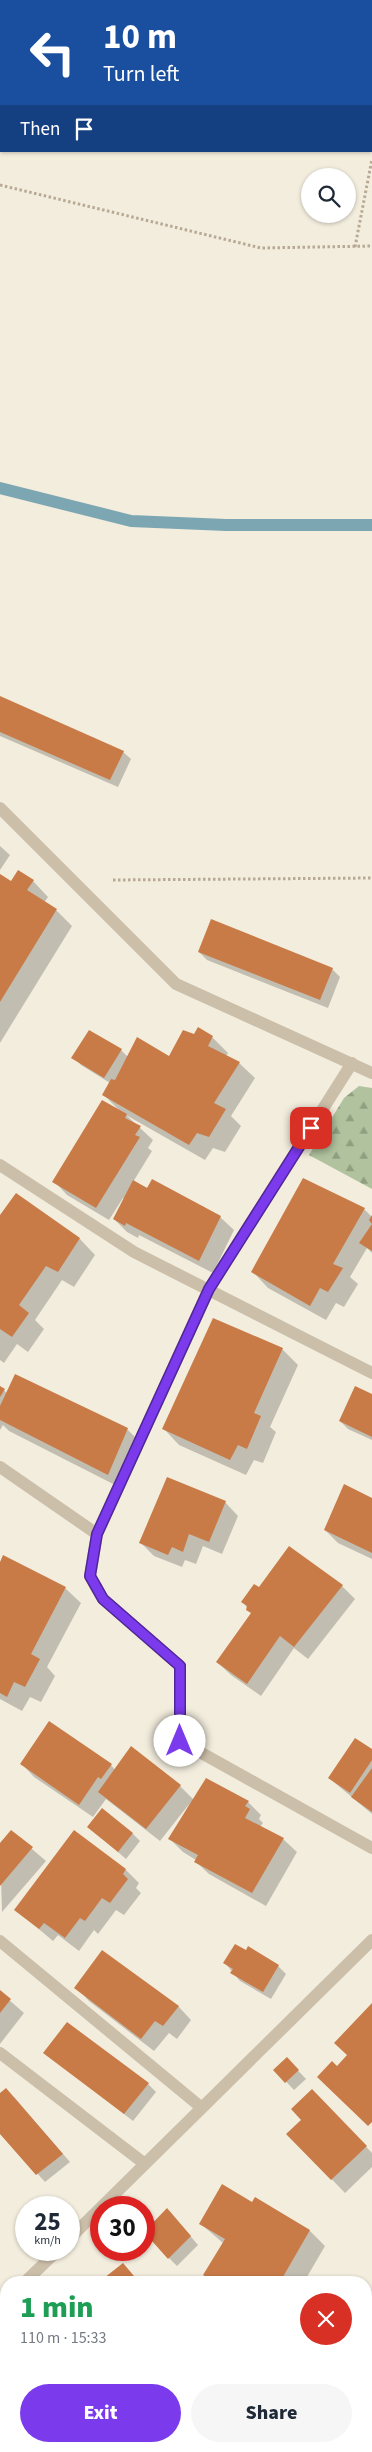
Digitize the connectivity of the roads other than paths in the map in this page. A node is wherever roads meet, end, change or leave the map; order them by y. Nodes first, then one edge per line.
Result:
1 (0, 808) edge
2 (352, 1063) junction
3 (372, 1073) edge
4 (2, 1170) edge
5 (209, 1289) junction
6 (372, 1372) edge
7 (0, 1467) edge
8 (97, 1534) junction
9 (372, 1848) edge
10 (372, 1940) edge
11 (0, 1941) edge
12 (0, 2053) edge
13 (202, 2108) junction
14 (145, 2164) junction
15 (80, 2228) edge
16 (47, 2261) edge
17 (31, 2276) edge

1 - 2 street
2 - 3 street
2 - 5 street
4 - 5 street
5 - 6 street
5 - 8 street
7 - 8 street
8 - 9 street
10 - 13 street
11 - 13 street
12 - 14 street
13 - 14 street
14 - 15 street
16 - 17 street

